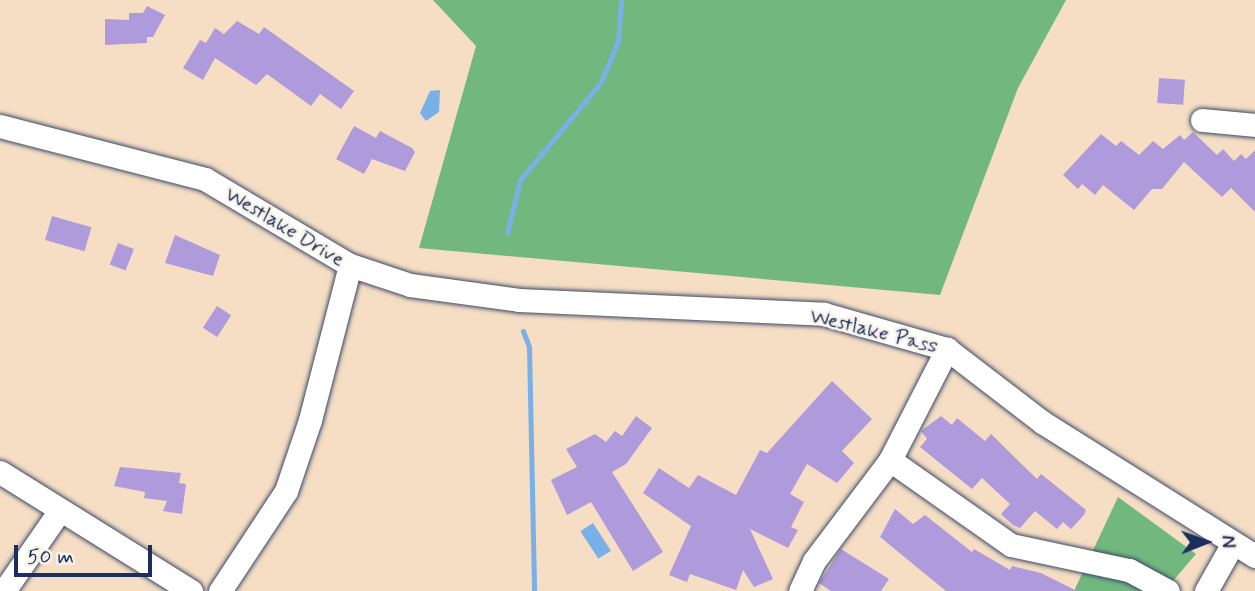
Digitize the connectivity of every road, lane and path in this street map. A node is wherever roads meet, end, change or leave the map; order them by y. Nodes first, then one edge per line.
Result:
1 (1202, 121) dead end
2 (1255, 125) edge
3 (0, 126) edge
4 (350, 265) junction
5 (947, 349) junction
6 (890, 460) junction
7 (0, 472) edge
8 (60, 510) junction
9 (1233, 543) junction
10 (1255, 556) edge
11 (4, 591) edge
12 (191, 591) edge
13 (220, 591) edge
14 (800, 591) edge
15 (1168, 591) edge
16 (1206, 591) edge

1 - 2 street
3 - 4 street, Westlake Drive
4 - 5 street, Westlake Pass
4 - 13 street, Westlake Drive
5 - 6 street
5 - 9 street, Westlake Pass
6 - 14 street
6 - 15 street
7 - 8 street
8 - 11 street
8 - 12 street
9 - 10 street, Westlake Pass
9 - 16 street

